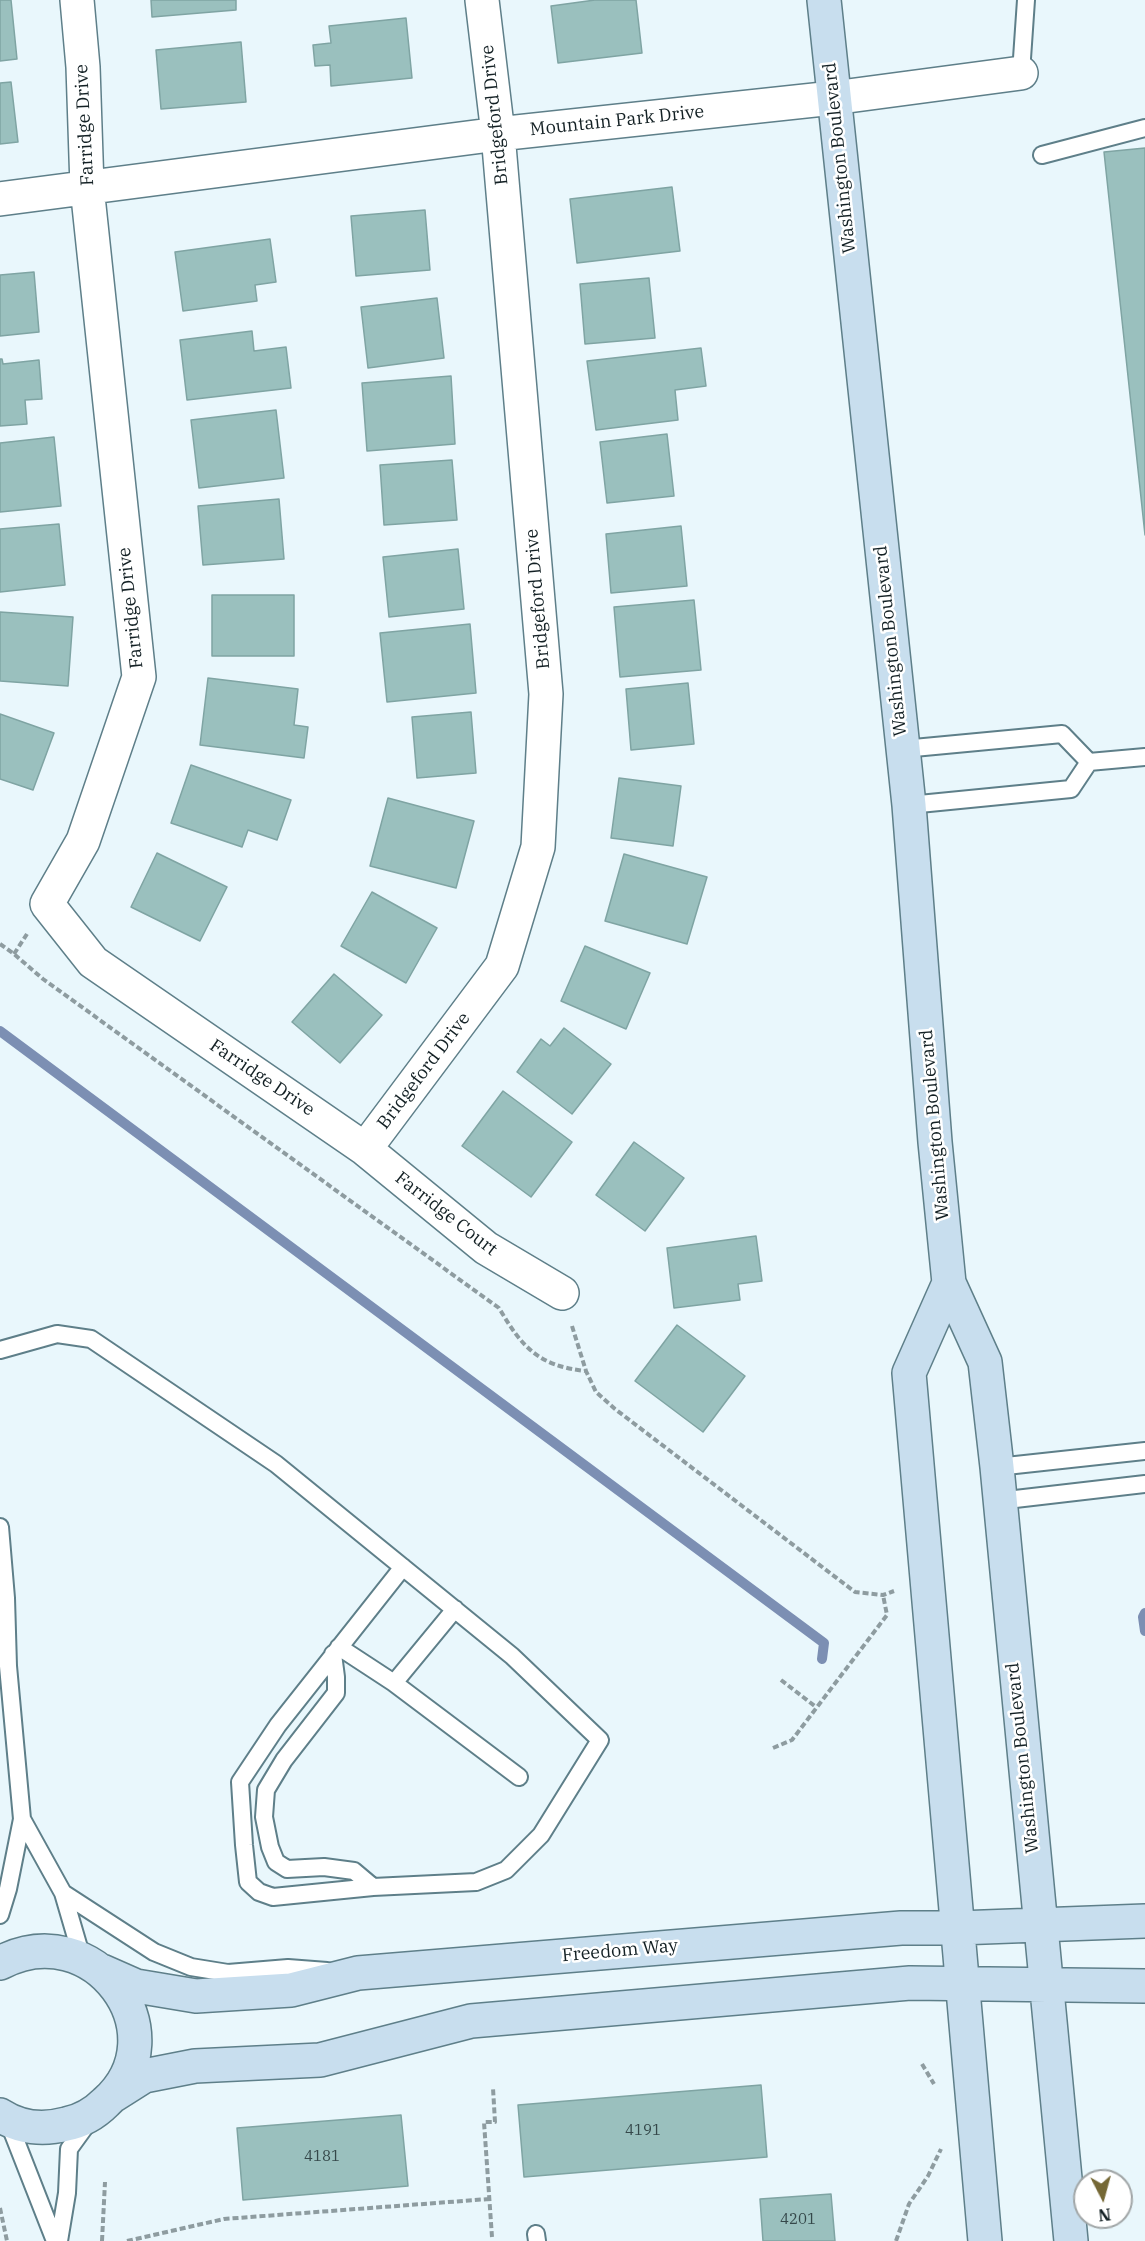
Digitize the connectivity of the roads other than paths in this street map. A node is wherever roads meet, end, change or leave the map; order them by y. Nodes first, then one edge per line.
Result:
1 (77, 0) edge
2 (482, 0) edge
3 (824, 0) edge
4 (1026, 0) edge
5 (1021, 73) joint
6 (833, 98) junction
7 (1145, 128) edge
8 (498, 134) junction
9 (1042, 155) dead end
10 (87, 187) junction
11 (0, 199) edge
12 (1145, 748) edge
13 (903, 749) junction
14 (1145, 758) edge
15 (1117, 760) junction
16 (1089, 762) junction
17 (909, 805) junction
18 (365, 1149) junction
19 (949, 1283) junction
20 (562, 1293) road end
21 (0, 1350) edge
22 (1145, 1451) edge
23 (997, 1467) junction
24 (1145, 1484) edge
25 (998, 1501) junction
26 (0, 1527) edge
27 (403, 1567) junction
28 (3, 1598) edge
29 (455, 1609) junction
30 (336, 1651) junction
31 (393, 1683) junction
32 (519, 1777) dead end
33 (22, 1819) junction
34 (373, 1887) junction
35 (63, 1893) junction
36 (0, 1915) edge
37 (1145, 1921) edge
38 (1040, 1925) junction
39 (958, 1928) junction
40 (0, 1963) edge
41 (92, 1964) junction
42 (358, 1974) junction
43 (963, 1983) junction
44 (1046, 1986) junction
45 (1145, 1986) edge
46 (105, 2103) junction
47 (4, 2118) edge
48 (55, 2241) edge
49 (59, 2241) edge
50 (985, 2241) edge
51 (1071, 2241) edge

1 - 10 street, Farridge Drive
2 - 8 street, Bridgeford Drive
3 - 6 main road, Washington Boulevard
4 - 5 lane
5 - 6 street, Mountain Park Drive
6 - 8 street, Mountain Park Drive
6 - 13 main road, Washington Boulevard
7 - 9 lane
8 - 10 street, Mountain Park Drive
8 - 18 street, Bridgeford Drive
10 - 11 street, Mountain Park Drive
10 - 18 street, Farridge Drive
12 - 15 lane
13 - 16 lane
13 - 17 main road, Washington Boulevard
14 - 15 lane
15 - 16 lane
16 - 17 lane
17 - 19 main road, Washington Boulevard
18 - 20 street, Farridge Court
19 - 23 main road, Washington Boulevard
19 - 39 main road, Washington Boulevard
21 - 27 lane
22 - 23 lane
23 - 25 main road, Washington Boulevard
24 - 25 lane
25 - 38 main road, Washington Boulevard
26 - 28 lane
27 - 29 lane
27 - 30 lane
28 - 33 lane
29 - 31 lane
29 - 34 lane
30 - 31 lane
30 - 34 lane
30 - 34 lane
31 - 32 lane
33 - 35 lane
33 - 36 lane
35 - 41 lane
35 - 42 lane
37 - 38 main road, Freedom Way
38 - 39 main road, Freedom Way
38 - 44 main road, Washington Boulevard
39 - 42 main road, Freedom Way
39 - 43 main road, Washington Boulevard
40 - 41 main road, Freedom Way
41 - 42 main road, Freedom Way
41 - 46 main road
43 - 44 main road
43 - 46 main road
43 - 50 main road, Washington Boulevard
44 - 45 main road
44 - 51 main road, Washington Boulevard
46 - 47 main road
46 - 49 lane
47 - 48 lane

